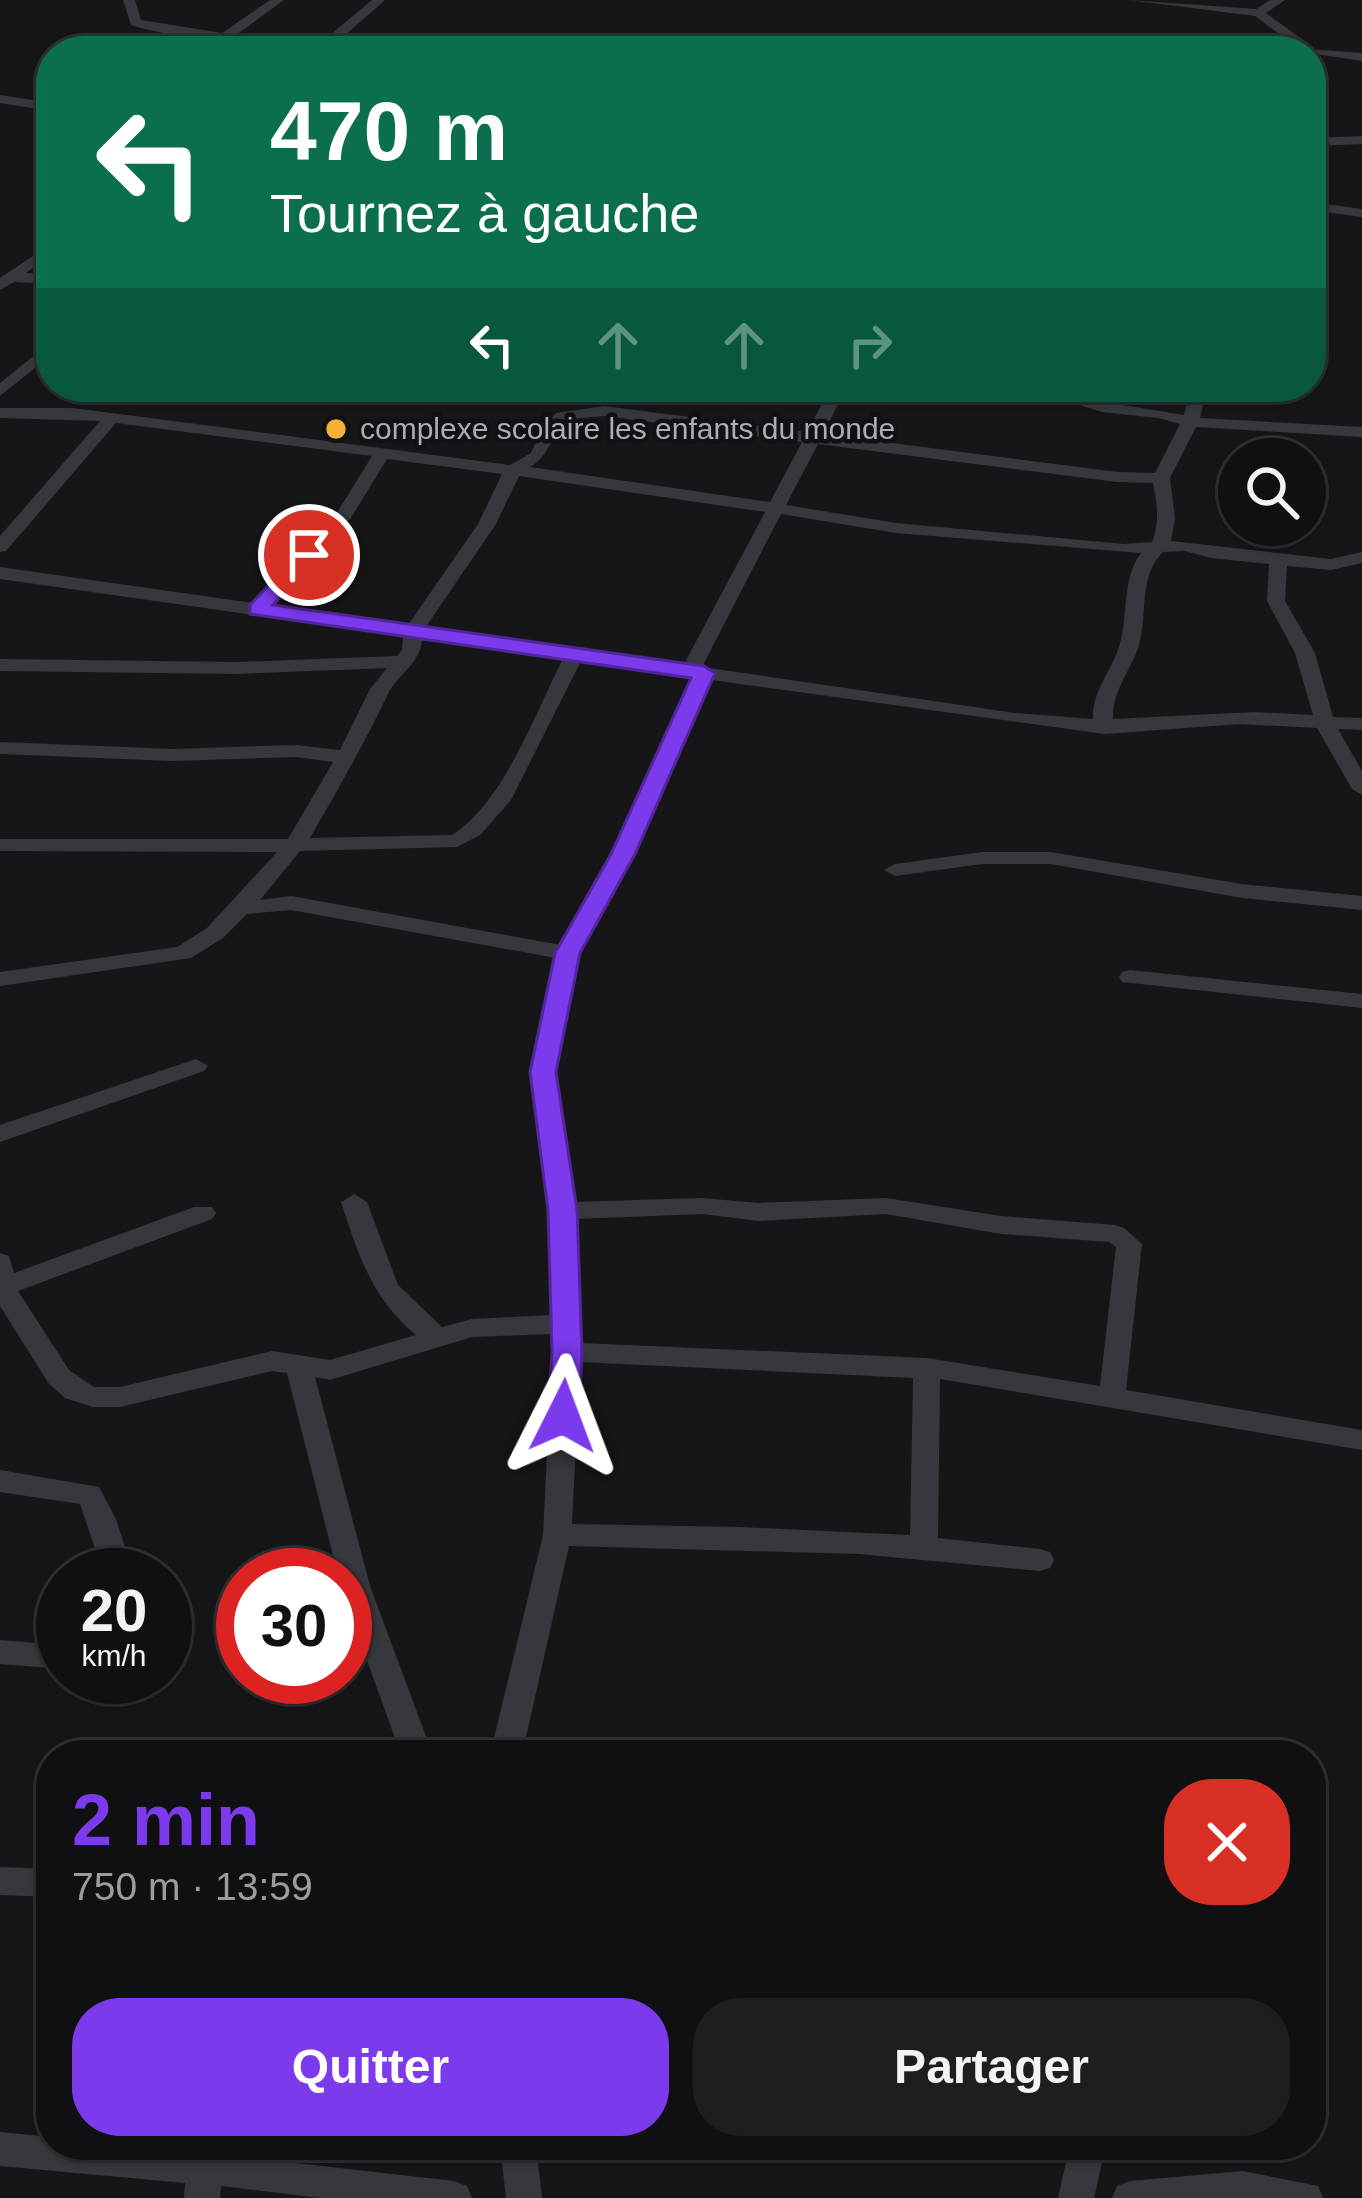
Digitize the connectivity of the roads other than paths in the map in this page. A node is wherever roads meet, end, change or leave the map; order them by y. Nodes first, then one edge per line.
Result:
1 (129, 0) edge
2 (278, 0) edge
3 (379, 0) edge
4 (1136, 0) edge
5 (1280, 0) edge
6 (1258, 13) junction
7 (211, 36) edge
8 (226, 36) edge
9 (337, 36) edge
10 (1288, 36) edge
11 (1326, 53) edge
12 (1362, 57) edge
13 (0, 99) edge
14 (36, 104) edge
15 (1362, 140) edge
16 (1326, 141) edge
17 (1326, 208) edge
18 (1362, 213) edge
19 (36, 257) edge
20 (8, 275) edge
21 (36, 360) edge
22 (0, 391) edge
23 (832, 402) edge
24 (1087, 402) edge
25 (1195, 402) edge
26 (0, 413) edge
27 (111, 418) junction
28 (1190, 422) junction
29 (1362, 432) edge
30 (813, 439) junction
31 (380, 454) junction
32 (513, 470) junction
33 (1161, 478) junction
34 (772, 510) junction
35 (1161, 544) junction
36 (0, 547) edge
37 (1278, 557) junction
38 (1362, 557) edge
39 (0, 573) edge
40 (258, 609) junction
41 (413, 632) junction
42 (574, 655) junction
43 (400, 662) junction
44 (0, 665) edge
45 (697, 672) junction
46 (1325, 724) junction
47 (1362, 724) edge
48 (1105, 728) junction
49 (0, 748) edge
50 (346, 757) junction
51 (1362, 789) edge
52 (297, 842) junction
53 (0, 845) edge
54 (895, 870) dead end
55 (1362, 902) edge
56 (241, 908) junction
57 (568, 953) junction
58 (1130, 976) dead end
59 (0, 979) edge
60 (1362, 1001) edge
61 (196, 1066) dead end
62 (0, 1134) edge
63 (354, 1202) dead end
64 (562, 1210) junction
65 (203, 1213) dead end
66 (3, 1294) edge
67 (435, 1336) junction
68 (566, 1338) junction
69 (298, 1362) junction
70 (927, 1368) junction
71 (1112, 1396) junction
72 (1362, 1440) edge
73 (0, 1481) edge
74 (557, 1535) junction
75 (924, 1544) junction
76 (111, 1548) edge
77 (1040, 1561) dead end
78 (0, 1652) edge
79 (36, 1655) edge
80 (411, 1740) edge
81 (509, 1740) edge
82 (0, 1881) edge
83 (36, 1882) edge
84 (0, 2149) edge
85 (36, 2155) edge
86 (66, 2160) edge
87 (520, 2160) edge
88 (1085, 2160) edge
89 (203, 2183) edge
90 (395, 2195) edge
91 (454, 2198) edge
92 (524, 2198) edge
93 (1076, 2198) edge
94 (1130, 2198) edge
95 (1305, 2198) edge

1 - 7 street
2 - 8 street
3 - 9 street
4 - 6 street
5 - 6 street
6 - 10 street
11 - 12 street
13 - 14 street
15 - 16 street
17 - 18 street
19 - 20 street
21 - 22 street
23 - 30 street
24 - 28 street
25 - 28 street
26 - 27 street
27 - 31 street
27 - 36 street
28 - 29 street
28 - 33 street
30 - 32 street
30 - 33 street
30 - 34 street
31 - 32 street
31 - 40 street
32 - 34 street
32 - 41 street
33 - 35 street
34 - 35 street
34 - 45 street
35 - 37 street
35 - 48 street
37 - 38 street
37 - 46 street
39 - 40 street
40 - 41 street
41 - 42 street
41 - 43 street
42 - 45 street
42 - 52 street
43 - 44 street
43 - 50 street
45 - 48 street
45 - 57 street
46 - 47 street
46 - 48 street
46 - 51 street
49 - 50 street
50 - 52 street
52 - 53 street
52 - 56 street
54 - 55 street
56 - 57 street
56 - 59 street
57 - 64 street
58 - 60 street
61 - 62 street
63 - 67 street
64 - 68 street
64 - 71 street
65 - 66 street
66 - 69 street
67 - 68 street
67 - 69 street
68 - 70 street
68 - 74 street
69 - 80 street
70 - 71 street
70 - 75 street
71 - 72 street
73 - 76 street
74 - 75 street
74 - 81 street
75 - 77 street
78 - 79 street
82 - 83 street
84 - 85 street
86 - 89 street
87 - 92 street
88 - 93 street
89 - 90 street
90 - 91 street
94 - 95 street

